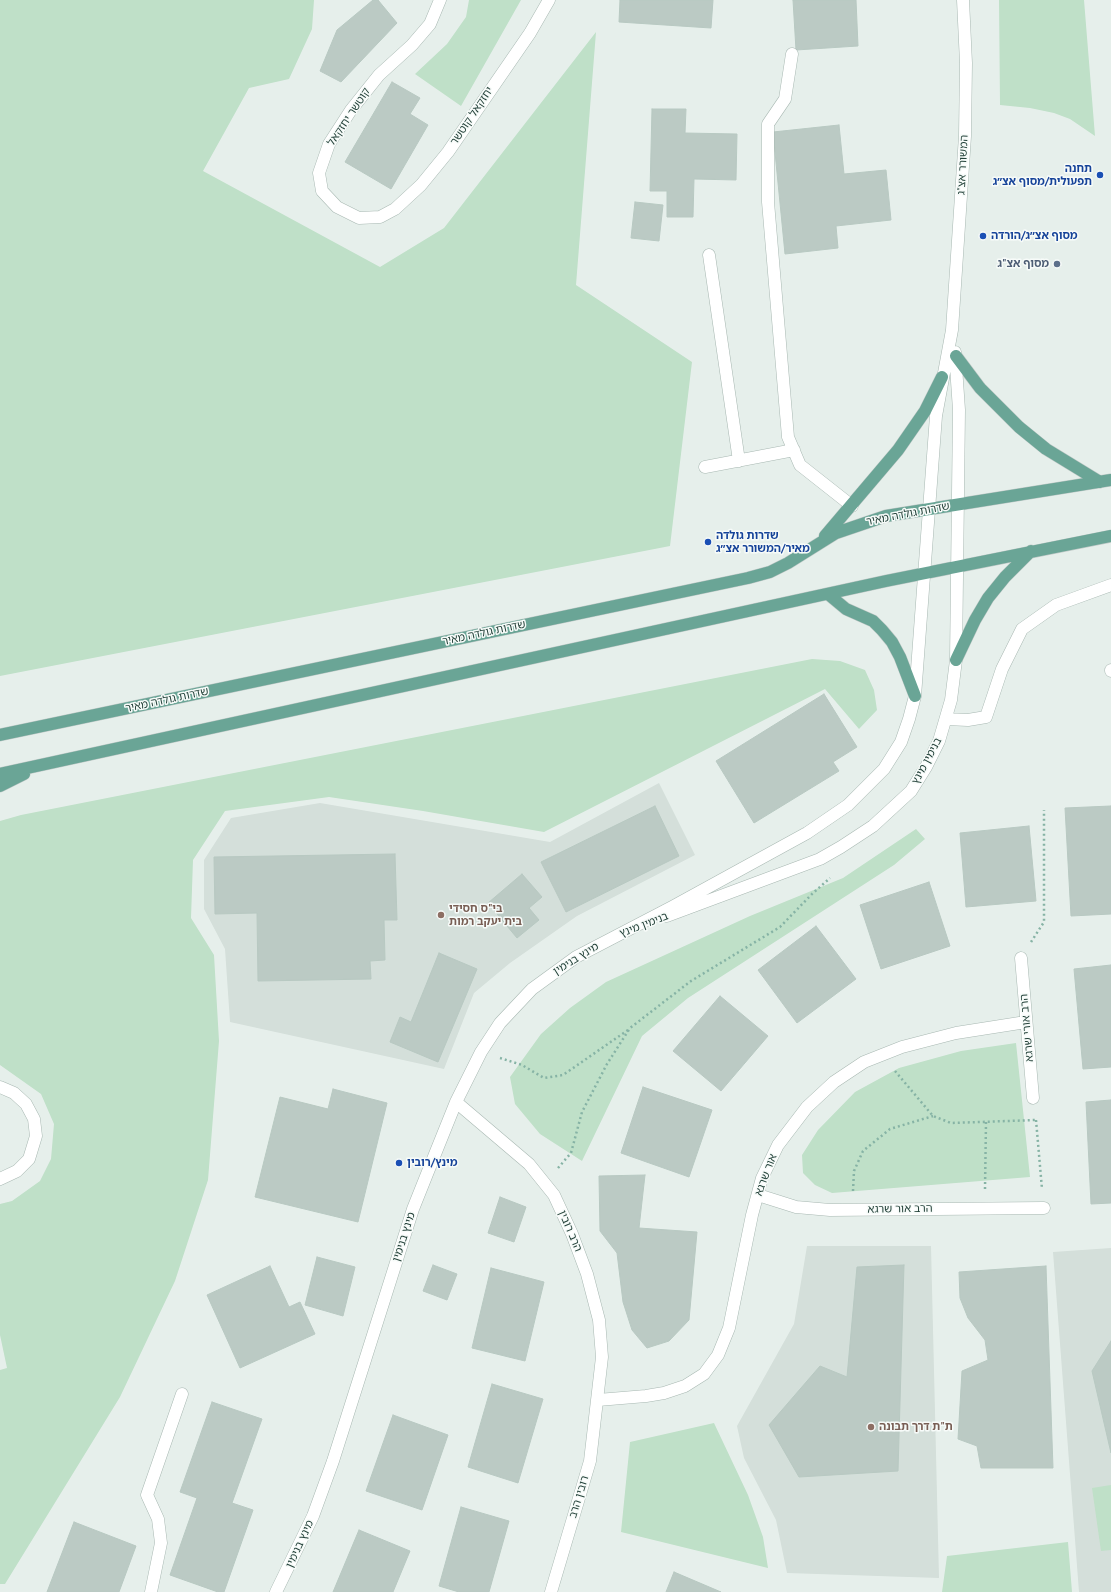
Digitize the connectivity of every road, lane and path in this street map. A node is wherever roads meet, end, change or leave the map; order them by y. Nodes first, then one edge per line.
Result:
1 (440, 0) edge
2 (549, 0) edge
3 (963, 0) edge
4 (792, 54) dead end
5 (380, 217) joint
6 (709, 255) dead end
7 (952, 330) junction
8 (956, 356) junction
9 (942, 377) junction
10 (794, 450) junction
11 (739, 461) junction
12 (705, 467) dead end
13 (1105, 481) edge
14 (958, 505) junction
15 (852, 506) junction
16 (928, 509) junction
17 (1111, 536) edge
18 (819, 542) junction
19 (1031, 551) junction
20 (958, 566) junction
21 (924, 573) junction
22 (1111, 585) edge
23 (828, 594) junction
24 (956, 660) junction
25 (915, 696) junction
26 (946, 719) junction
27 (0, 735) edge
28 (41, 765) junction
29 (0, 774) edge
30 (0, 786) edge
31 (1044, 810) dead end
32 (836, 873) dead end
33 (612, 937) junction
34 (1021, 958) joint
35 (1026, 1022) junction
36 (630, 1028) junction
37 (481, 1052) junction
38 (882, 1055) junction
39 (0, 1087) edge
40 (1034, 1098) joint
41 (456, 1102) junction
42 (933, 1116) junction
43 (1036, 1120) junction
44 (986, 1122) junction
45 (0, 1179) edge
46 (545, 1184) junction
47 (758, 1196) junction
48 (985, 1208) junction
49 (1044, 1208) joint
50 (853, 1210) junction
51 (182, 1394) dead end
52 (598, 1400) junction
53 (151, 1592) edge
54 (276, 1592) edge
55 (551, 1592) edge

1 - 5 street, קוטשר יחזקאל
2 - 5 street, יחזקאל קוטשר
3 - 7 street, המשורר אצ"ג
4 - 10 street
6 - 11 street
7 - 8 street, המשורר אצ"ג
7 - 9 street, המשורר אצ"ג
8 - 13 main road
8 - 14 street, המשורר אצ"ג
9 - 15 main road
9 - 16 street, המשורר אצ"ג
10 - 11 street
10 - 15 street
11 - 12 street
13 - 14 main road, שדרות גולדה מאיר
14 - 16 main road, שדרות גולדה מאיר
14 - 20 street, המשורר אצ"ג
15 - 18 main road
16 - 18 main road, שדרות גולדה מאיר
16 - 21 street, המשורר אצ"ג
17 - 19 main road
18 - 27 main road, שדרות גולדה מאיר
19 - 20 main road
19 - 24 main road
20 - 21 main road
20 - 24 street, בנימין מינץ
21 - 23 main road
21 - 25 street, בנימין מינץ
22 - 26 street
23 - 25 main road
23 - 28 main road
24 - 26 street, בנימין מינץ
25 - 33 street, בנימין מינץ
26 - 33 street, בנימין מינץ
28 - 29 main road
28 - 30 main road
31 - 34 path
32 - 36 path
33 - 37 street, מינץ בנימין
34 - 35 street, הרב אורי שרגא
35 - 38 street, אור שרגא
35 - 40 street, הרב אורי שרגא
36 - 37 path
36 - 46 path
37 - 41 street, מינץ בנימין
38 - 42 path
38 - 47 street, אור שרגא
39 - 45 street
40 - 43 path
41 - 46 street, הרב רובין
41 - 54 street, מינץ בנימין
42 - 44 path
42 - 50 path
43 - 44 path
43 - 49 path
44 - 48 path
46 - 52 street, הרב רובין
47 - 50 street, הרב אור שרגא
47 - 52 street, אור שרגא
48 - 49 street, הרב אור שרגא
48 - 50 street, הרב אור שרגא
51 - 53 street
52 - 55 street, רובין הרב

